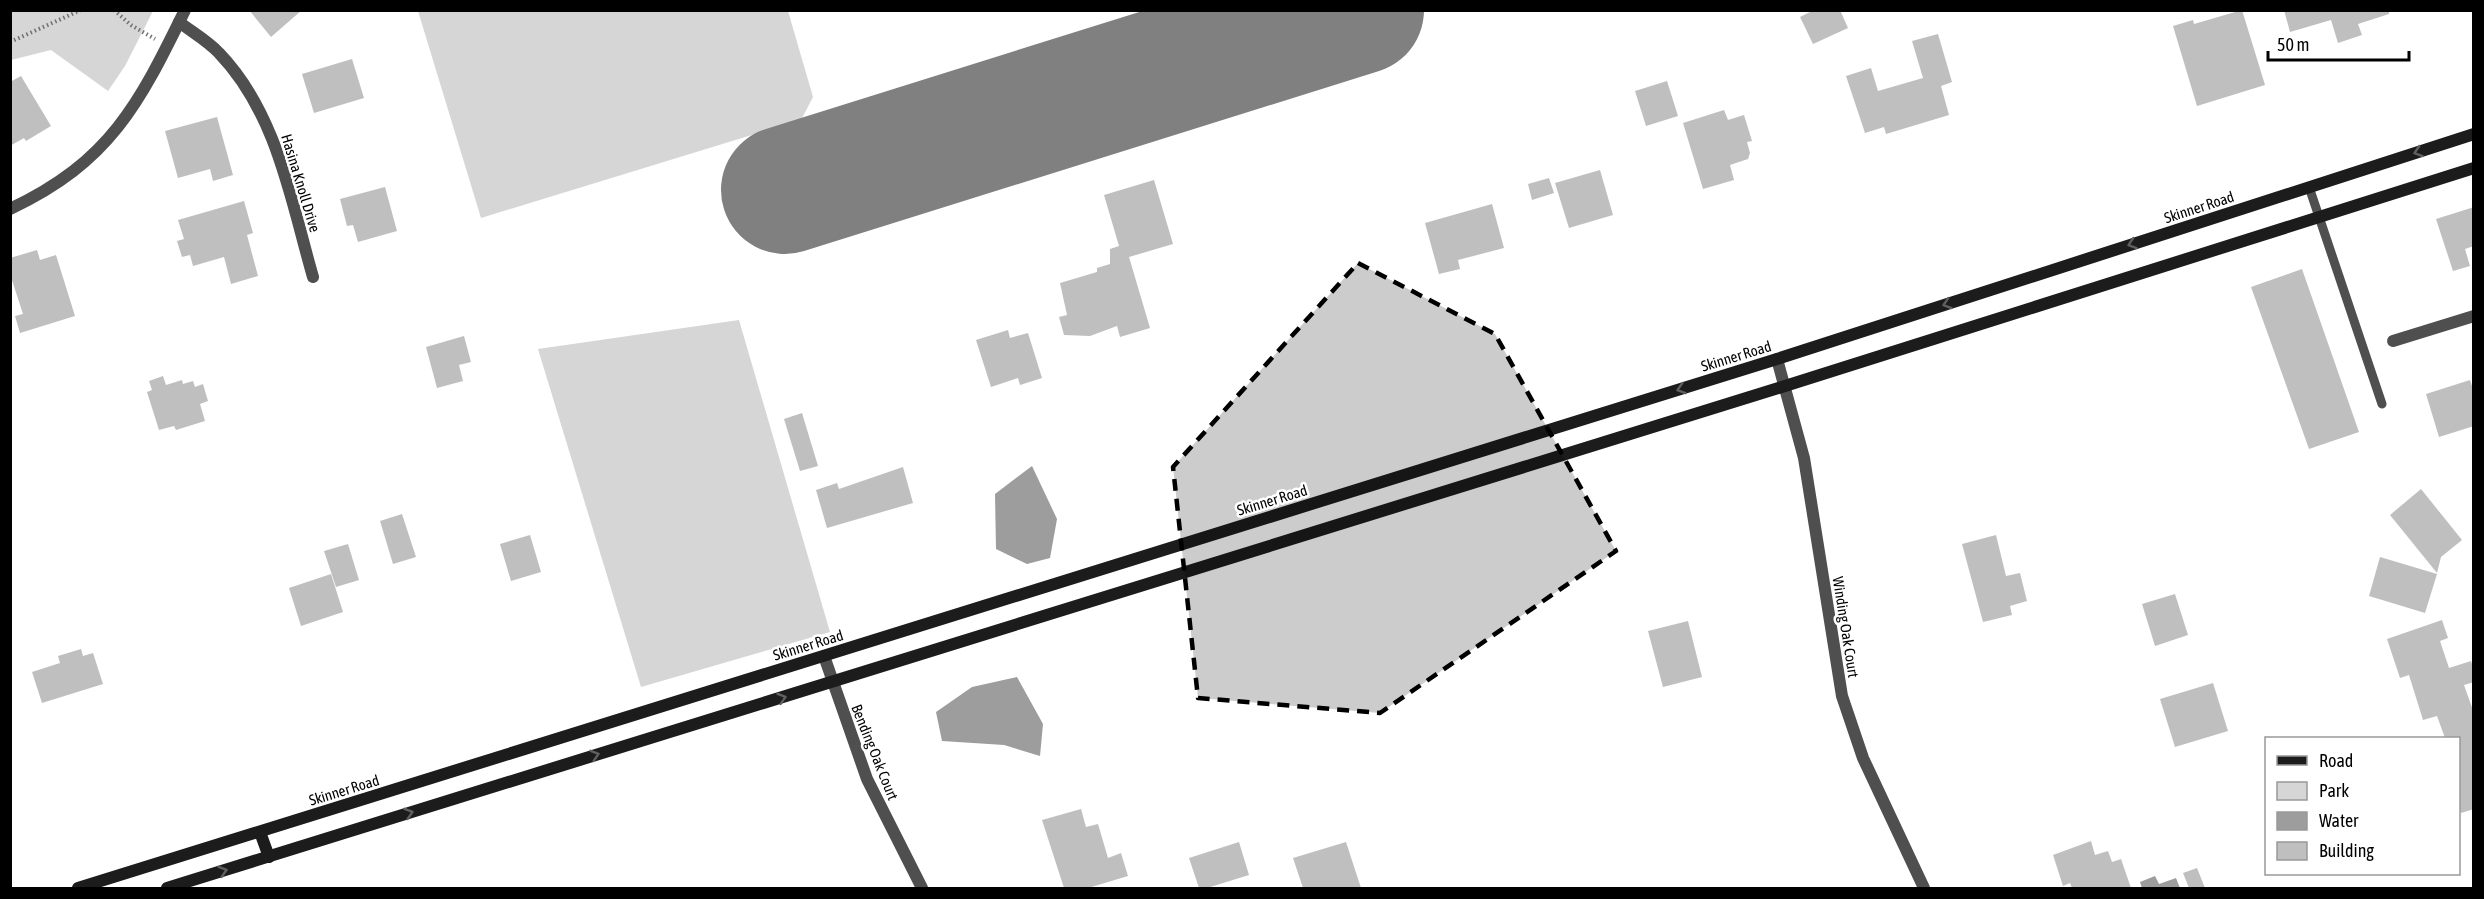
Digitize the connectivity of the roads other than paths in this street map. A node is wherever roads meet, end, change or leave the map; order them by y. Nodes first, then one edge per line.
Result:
1 (182, 16) edge
2 (2474, 134) edge
3 (2474, 168) edge
4 (2309, 187) junction
5 (10, 209) edge
6 (2319, 217) junction
7 (313, 277) dead end
8 (2474, 316) edge
9 (2393, 341) dead end
10 (1777, 359) junction
11 (1785, 386) junction
12 (2382, 404) dead end
13 (824, 656) junction
14 (832, 682) junction
15 (260, 832) junction
16 (269, 857) junction
17 (78, 888) edge
18 (167, 888) edge
19 (922, 888) edge
20 (1924, 888) edge

1 - 5 street
1 - 7 street, Hasina Knoll Drive
2 -> 4 street, Skinner Road
3 - 6 street
4 - 6 lane
4 -> 10 street, Skinner Road
6 - 11 street
6 - 12 lane
8 - 9 street
10 - 11 street, Winding Oak Court
10 -> 13 street, Skinner Road
11 - 14 street
11 - 20 street, Winding Oak Court
13 - 14 street, Bending Oak Court
13 - 15 street, Skinner Road
16 -> 14 street
14 - 19 street, Bending Oak Court
15 - 16 street
15 - 17 street, Skinner Road
18 -> 16 street

